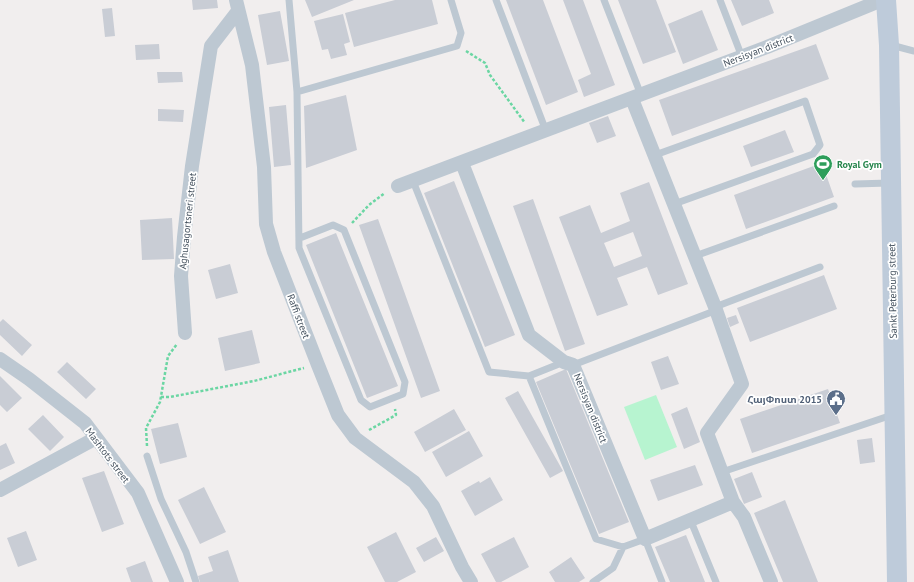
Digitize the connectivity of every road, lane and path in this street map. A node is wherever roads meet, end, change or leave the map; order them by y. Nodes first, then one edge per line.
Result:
1 (289, 0) edge
2 (451, 0) edge
3 (496, 0) edge
4 (604, 0) edge
5 (720, 0) edge
6 (882, 0) edge
7 (886, 0) edge
8 (237, 6) edge
9 (888, 45) junction
10 (457, 46) junction
11 (914, 51) edge
12 (742, 57) junction
13 (297, 92) junction
14 (636, 97) junction
15 (540, 134) junction
16 (655, 156) junction
17 (462, 163) junction
18 (413, 181) junction
19 (891, 182) junction
20 (855, 184) dead end
21 (398, 186) dead end
22 (384, 194) dead end
23 (674, 204) junction
24 (834, 206) dead end
25 (344, 230) junction
26 (300, 238) junction
27 (695, 256) junction
28 (820, 267) dead end
29 (716, 308) junction
30 (184, 333) joint
31 (0, 359) edge
32 (569, 363) junction
33 (318, 365) junction
34 (529, 376) junction
35 (161, 397) junction
36 (894, 414) junction
37 (396, 415) dead end
38 (369, 430) dead end
39 (96, 438) junction
40 (148, 456) joint
41 (722, 472) junction
42 (0, 490) edge
43 (733, 502) junction
44 (690, 519) junction
45 (645, 539) junction
46 (623, 548) junction
47 (177, 582) edge
48 (196, 582) edge
49 (471, 582) edge
50 (593, 582) edge
51 (662, 582) edge
52 (716, 582) edge
53 (771, 582) edge
54 (897, 582) edge

1 - 13 lane
2 - 10 lane
3 - 15 lane
4 - 14 lane
5 - 12 lane
6 - 12 street, Nersisyan district
7 - 9 street, Sankt Peterburg street
8 - 30 street, Aghusagortsneri street
8 - 33 street, Raffi street
9 - 11 lane
9 - 19 street, Sankt Peterburg street
10 - 13 lane
10 - 15 path
12 - 14 street, Nersisyan district
13 - 26 lane
14 - 15 street, Nersisyan district
14 - 16 street
15 - 17 street, Nersisyan district
16 - 23 street
16 - 23 lane
17 - 18 street, Nersisyan district
17 - 32 street, Nersisyan district
18 - 21 street, Nersisyan district
18 - 34 lane
19 - 20 lane
19 - 36 street, Sankt Peterburg street
22 - 25 path
23 - 27 street
24 - 27 lane
25 - 26 lane
25 - 26 lane
27 - 29 street
28 - 29 lane
29 - 32 lane
29 - 41 street
30 - 35 path
31 - 39 street, Mashtots street
32 - 34 lane
32 - 45 street, Nersisyan district
33 - 35 path
33 - 49 street, Raffi street
34 - 46 lane
35 - 40 path
36 - 41 lane
36 - 54 street, Sankt Peterburg street
37 - 38 path
39 - 42 street
39 - 47 street, Mashtots street
40 - 48 lane
41 - 43 street
43 - 44 street
43 - 53 street
44 - 45 street
44 - 52 lane
45 - 46 lane
45 - 51 lane
46 - 50 lane

